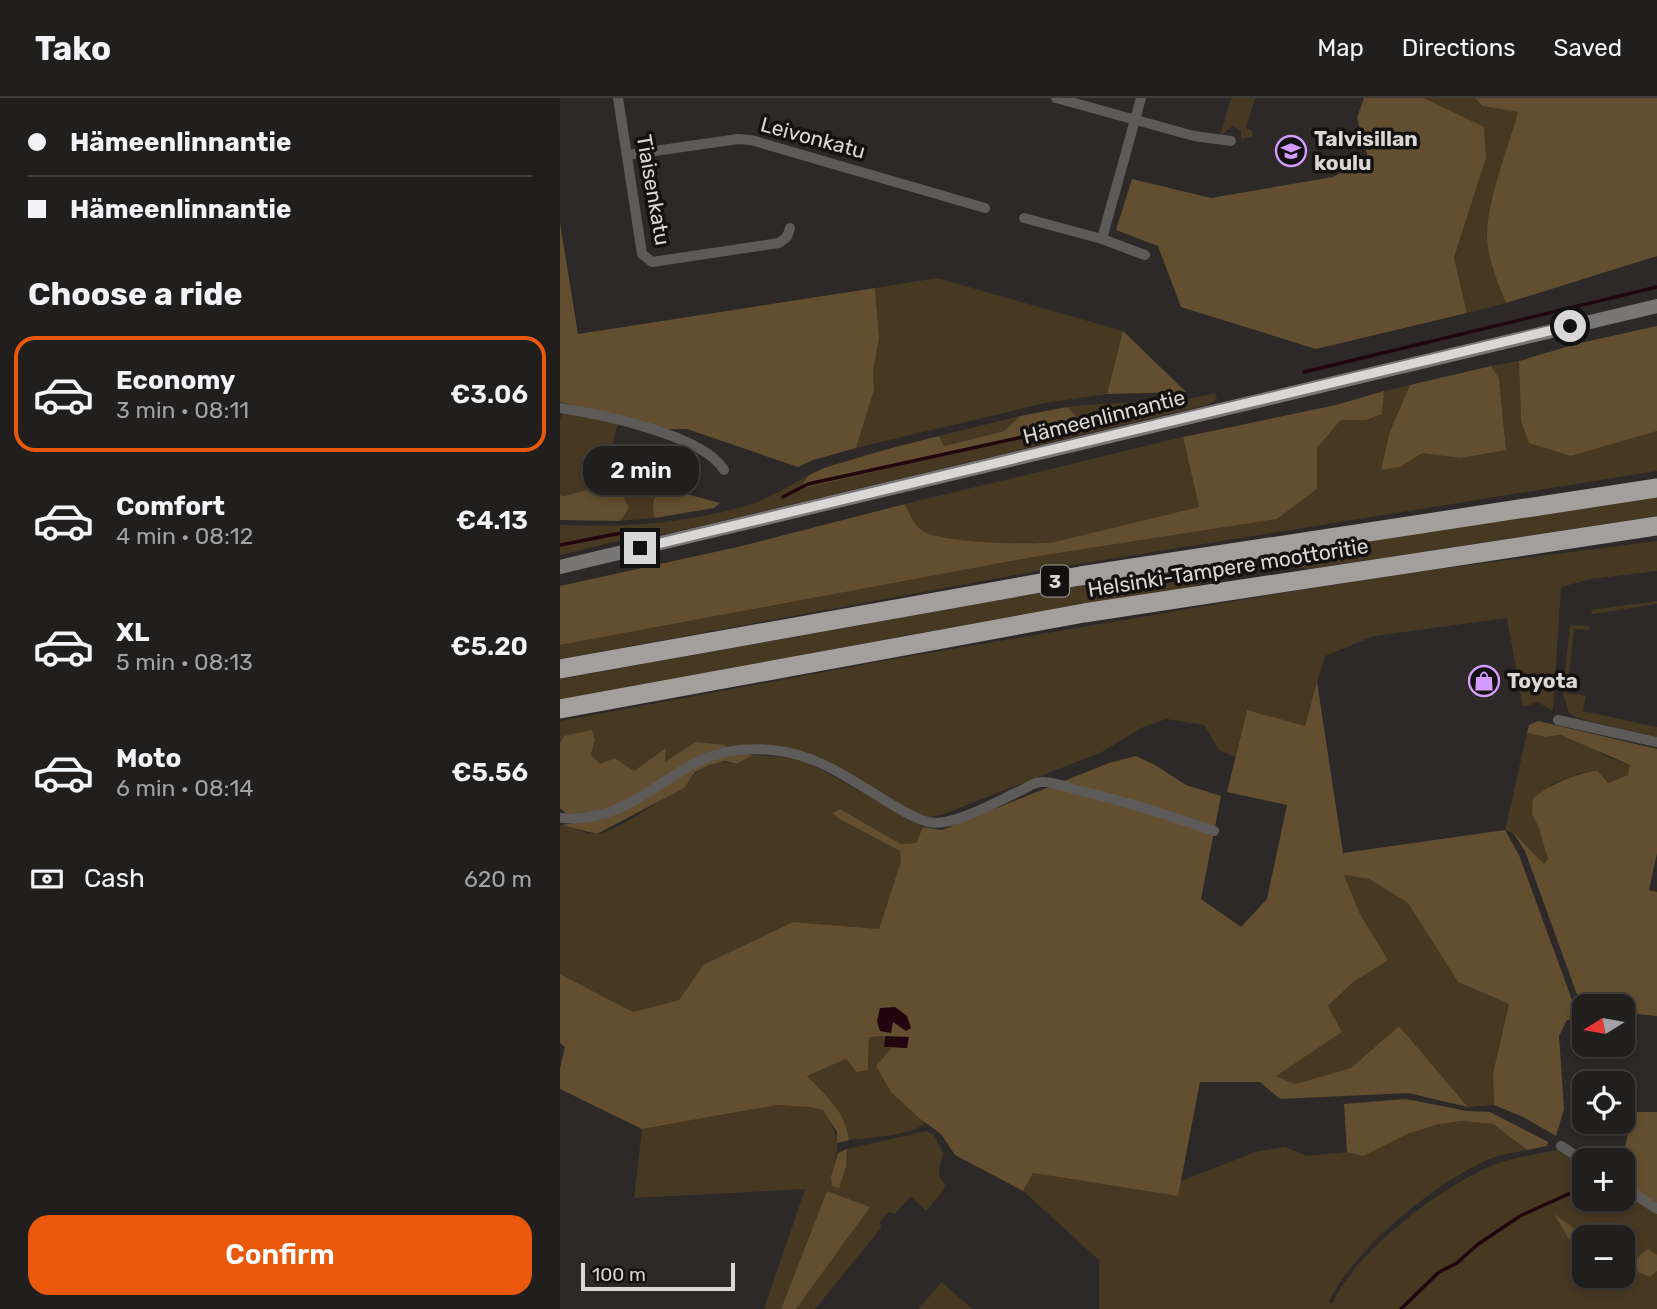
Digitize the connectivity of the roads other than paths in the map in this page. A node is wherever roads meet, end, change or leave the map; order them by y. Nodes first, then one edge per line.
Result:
1 (618, 98) edge
2 (1056, 98) edge
3 (1140, 98) edge
4 (1135, 119) junction
5 (1231, 141) dead end
6 (627, 155) junction
7 (985, 208) dead end
8 (1024, 218) dead end
9 (790, 228) dead end
10 (1102, 239) junction
11 (1144, 255) dead end
12 (1657, 306) edge
13 (560, 408) edge
14 (724, 470) dead end
15 (1657, 488) edge
16 (1657, 526) edge
17 (560, 567) edge
18 (560, 669) edge
19 (560, 709) edge
20 (1558, 720) dead end
21 (1657, 742) edge
22 (560, 818) edge
23 (1214, 831) dead end
24 (1562, 1146) dead end
25 (1572, 1153) edge
26 (1635, 1195) edge
27 (1657, 1209) edge

1 - 6 street, Tiaisenkatu
2 - 4 street
3 - 4 street
4 - 5 street
4 - 10 street
6 - 7 street, Leivonkatu
6 - 9 street, Tiaisenkatu
8 - 10 street
10 - 11 street
12 - 17 main road, Hämeenlinnantie
13 - 14 street
15 - 18 highway, Helsinki-Tampere moottoritie / 3
16 - 19 highway, Helsinki-Tampere moottoritie / 3
20 - 21 street
22 - 23 street
24 - 25 street
26 - 27 street

